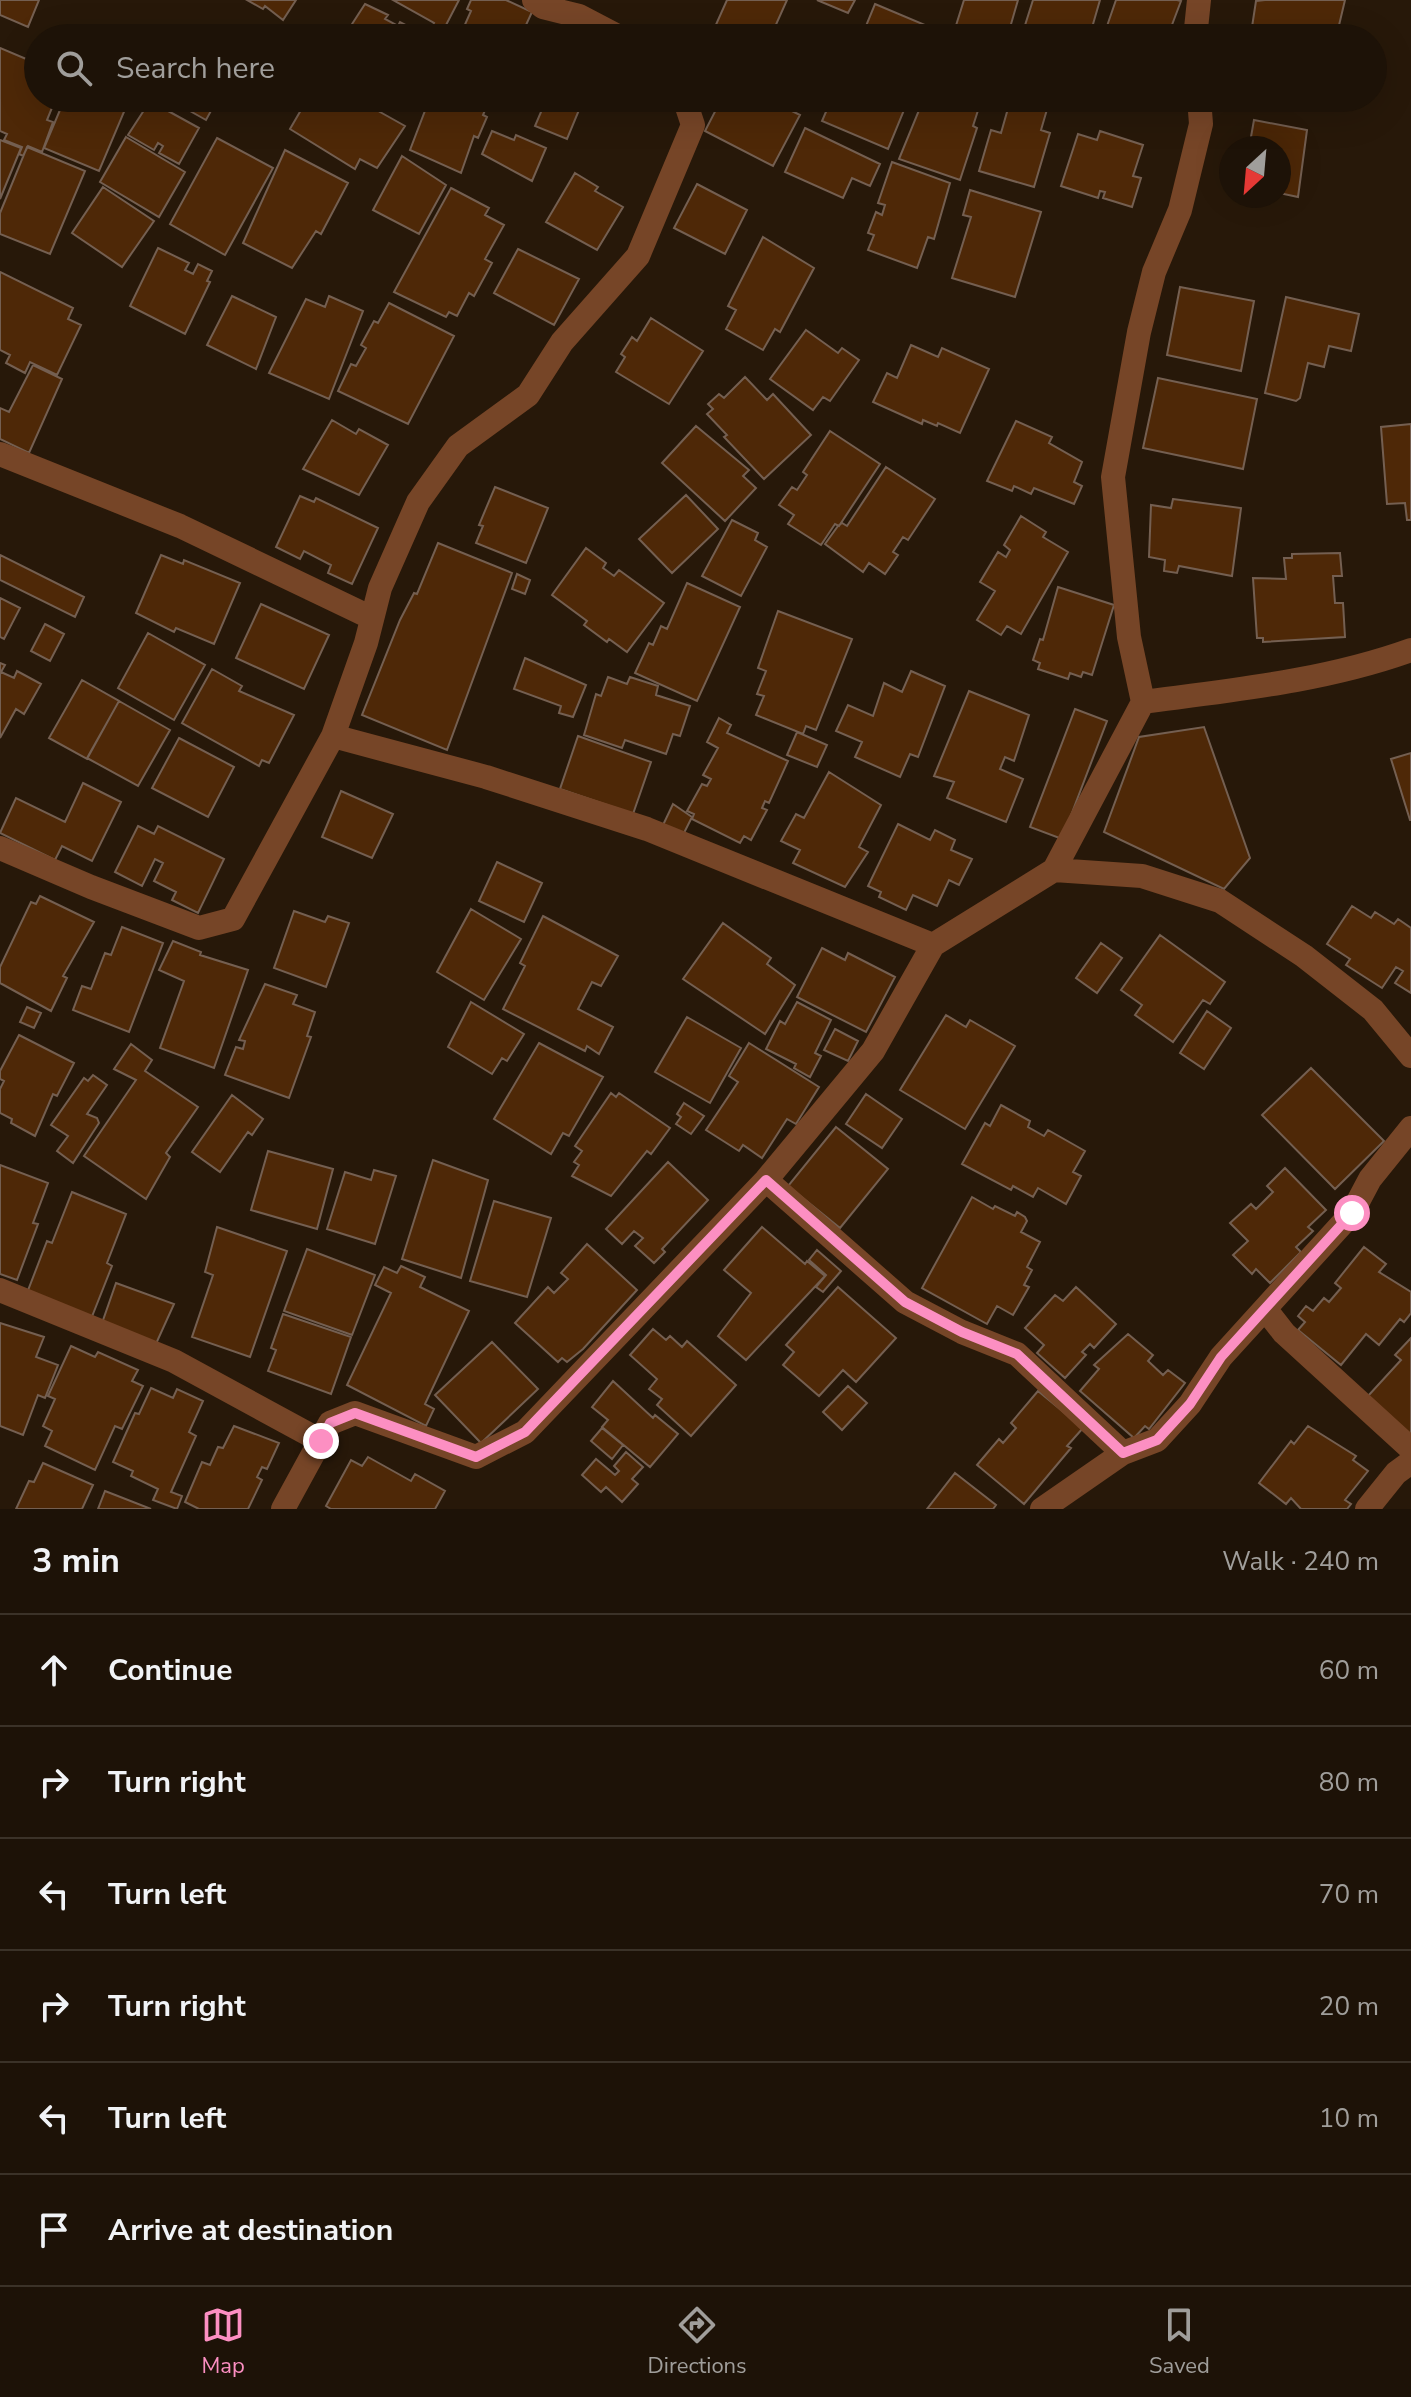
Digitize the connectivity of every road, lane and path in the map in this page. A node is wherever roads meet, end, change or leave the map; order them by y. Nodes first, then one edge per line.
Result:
1 (534, 0) edge
2 (1199, 0) edge
3 (594, 24) edge
4 (1196, 24) edge
5 (689, 112) edge
6 (1200, 112) edge
7 (0, 454) edge
8 (372, 618) junction
9 (1411, 650) edge
10 (1143, 702) junction
11 (333, 736) junction
12 (0, 848) edge
13 (1054, 870) junction
14 (933, 945) junction
15 (1411, 1056) edge
16 (1411, 1128) edge
17 (766, 1180) junction
18 (0, 1290) edge
19 (1266, 1310) junction
20 (321, 1441) junction
21 (1411, 1449) edge
22 (1123, 1453) junction
23 (1411, 1462) edge
24 (283, 1509) edge
25 (1042, 1509) edge
26 (1367, 1509) edge

1 - 3 street
2 - 4 street
5 - 8 street
6 - 10 street
7 - 8 street
8 - 11 street
9 - 10 street
10 - 13 street
11 - 12 street
11 - 14 street
13 - 14 street
13 - 15 street
14 - 17 street
16 - 19 street
17 - 20 street
17 - 22 street
18 - 20 street
19 - 21 street
19 - 22 street
20 - 24 street
22 - 25 street
23 - 26 street

